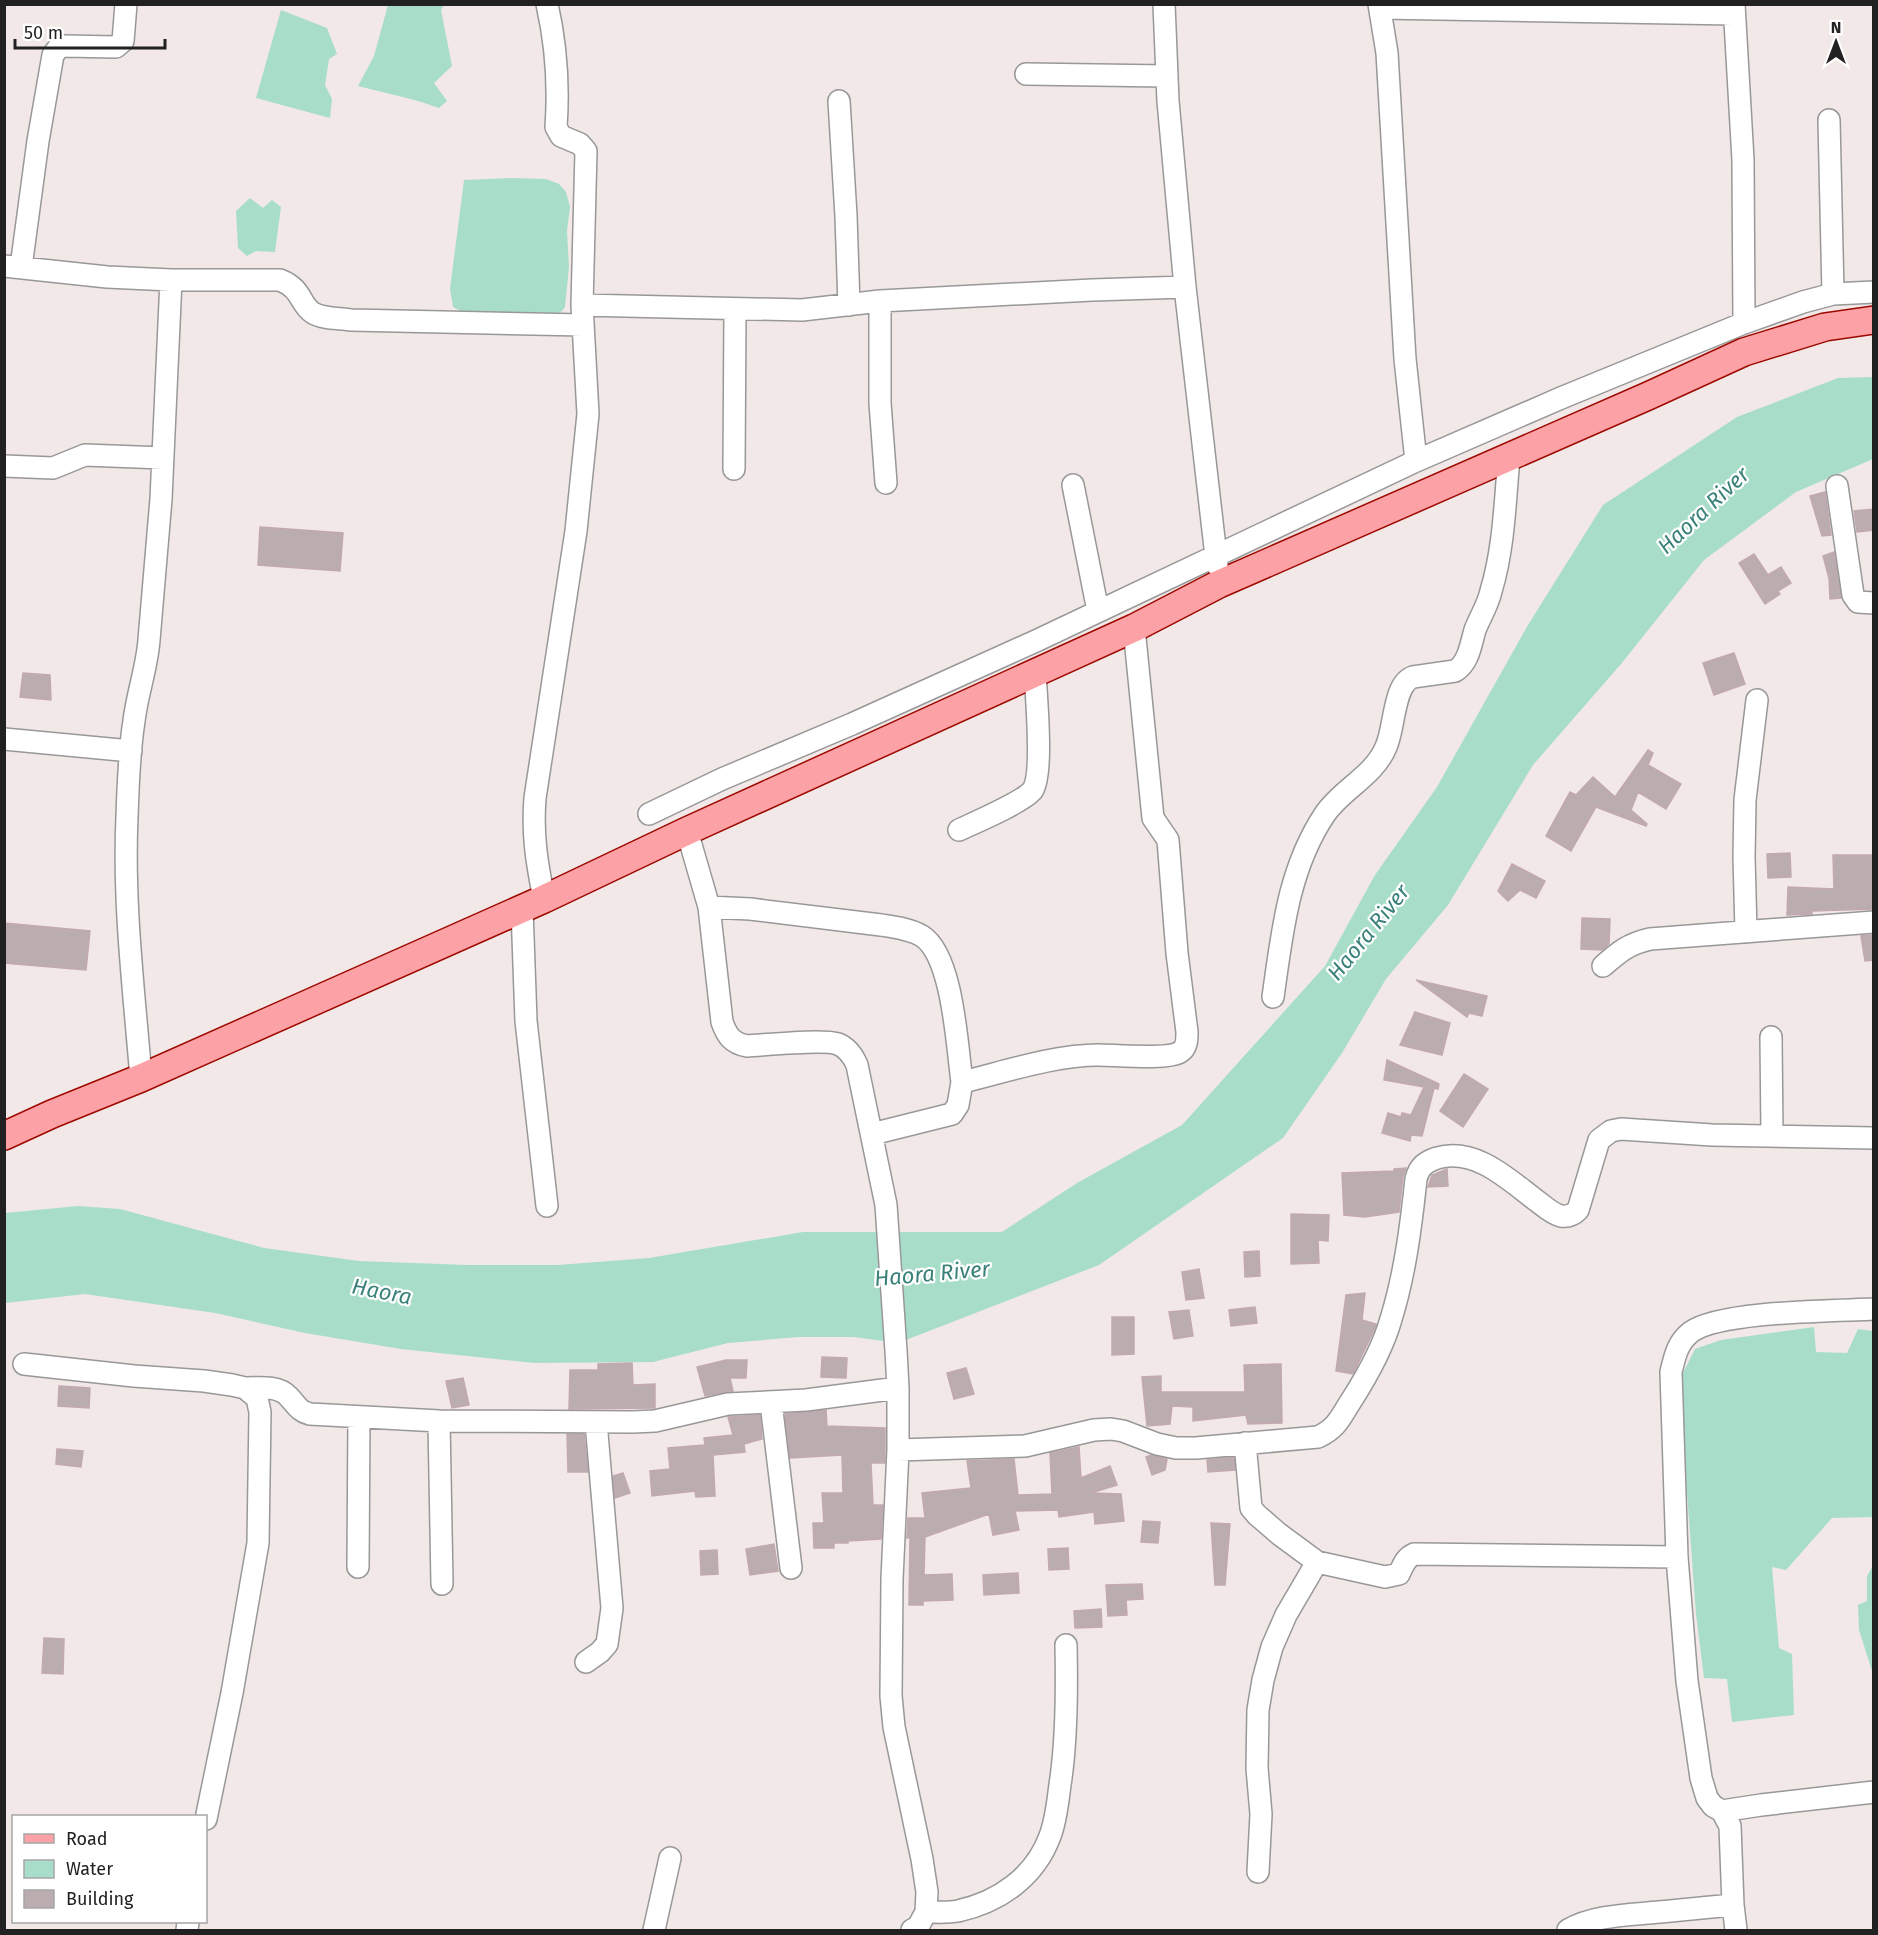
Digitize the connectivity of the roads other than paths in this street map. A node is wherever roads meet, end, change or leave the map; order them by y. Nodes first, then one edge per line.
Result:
1 (126, 4) edge
2 (547, 4) edge
3 (1164, 4) edge
4 (1379, 6) edge
5 (1734, 9) edge
6 (1026, 74) dead end
7 (1166, 76) junction
8 (839, 101) dead end
9 (1829, 120) dead end
10 (13, 266) edge
11 (171, 280) junction
12 (1185, 287) junction
13 (1874, 292) edge
14 (1833, 294) junction
15 (880, 301) junction
16 (849, 305) junction
17 (735, 310) junction
18 (583, 315) junction
19 (1874, 320) edge
20 (1744, 323) junction
21 (1509, 457) junction
22 (163, 458) junction
23 (1416, 461) junction
24 (4, 466) edge
25 (734, 469) dead end
26 (886, 483) dead end
27 (1074, 485) dead end
28 (1837, 486) dead end
29 (1216, 554) junction
30 (1219, 584) junction
31 (1874, 603) edge
32 (1098, 611) junction
33 (1134, 628) junction
34 (1035, 672) junction
35 (1757, 700) dead end
36 (4, 739) edge
37 (131, 751) junction
38 (650, 814) dead end
39 (959, 830) dead end
40 (687, 831) junction
41 (533, 904) junction
42 (708, 907) junction
43 (1874, 922) edge
44 (1746, 932) junction
45 (1603, 966) dead end
46 (1273, 998) dead end
47 (1771, 1037) dead end
48 (141, 1078) junction
49 (962, 1082) junction
50 (872, 1134) junction
51 (4, 1136) edge
52 (1772, 1136) junction
53 (1874, 1138) edge
54 (547, 1206) dead end
55 (1874, 1309) edge
56 (24, 1364) dead end
57 (245, 1388) junction
58 (898, 1388) junction
59 (771, 1402) junction
60 (359, 1417) junction
61 (438, 1421) junction
62 (596, 1422) junction
63 (1245, 1443) junction
64 (898, 1450) junction
65 (1677, 1557) junction
66 (1317, 1562) junction
67 (358, 1567) dead end
68 (791, 1568) dead end
69 (442, 1584) dead end
70 (1066, 1645) dead end
71 (586, 1662) dead end
72 (1874, 1792) edge
73 (1722, 1812) junction
74 (207, 1815) edge
75 (670, 1858) dead end
76 (1258, 1872) dead end
77 (1733, 1905) junction
78 (926, 1912) junction
79 (654, 1930) edge
80 (912, 1930) edge
81 (1568, 1930) edge
82 (1736, 1930) edge

1 - 10 street
2 - 18 street
3 - 7 street
4 - 5 street
4 - 23 street
5 - 20 street
6 - 7 street
7 - 12 street
8 - 16 street
9 - 14 street
10 - 11 street
11 - 18 street
11 - 22 street
12 - 15 street
12 - 29 street
13 - 14 street
14 - 20 street
15 - 16 street
15 - 26 street
16 - 17 street
17 - 18 street
17 - 25 street
18 - 41 street
19 - 21 main road
20 - 23 street
21 - 30 main road
21 - 46 street
22 - 24 street
22 - 37 street
23 - 29 street
27 - 32 street
28 - 31 street
29 - 30 street
29 - 32 street
30 - 33 main road
32 - 38 street
33 - 34 main road
33 - 49 street
34 - 39 street
34 - 40 main road
35 - 44 street
36 - 37 street
37 - 48 street
40 - 41 main road
40 - 42 street
41 - 48 main road
41 - 54 street
42 - 49 street
42 - 50 street
43 - 44 street
44 - 45 street
47 - 52 street
48 - 51 main road
49 - 50 street
50 - 58 street
52 - 53 street
52 - 63 street
55 - 65 street
56 - 57 street
57 - 60 street
57 - 74 street
58 - 59 street
58 - 64 street
59 - 62 street
59 - 68 street
60 - 61 street
60 - 67 street
61 - 62 street
61 - 69 street
62 - 71 street
63 - 64 street
63 - 66 street
64 - 78 street
65 - 66 street
65 - 73 street
66 - 76 street
70 - 78 street
72 - 73 street
73 - 77 street
75 - 79 street
77 - 81 street
77 - 82 street
78 - 80 street

